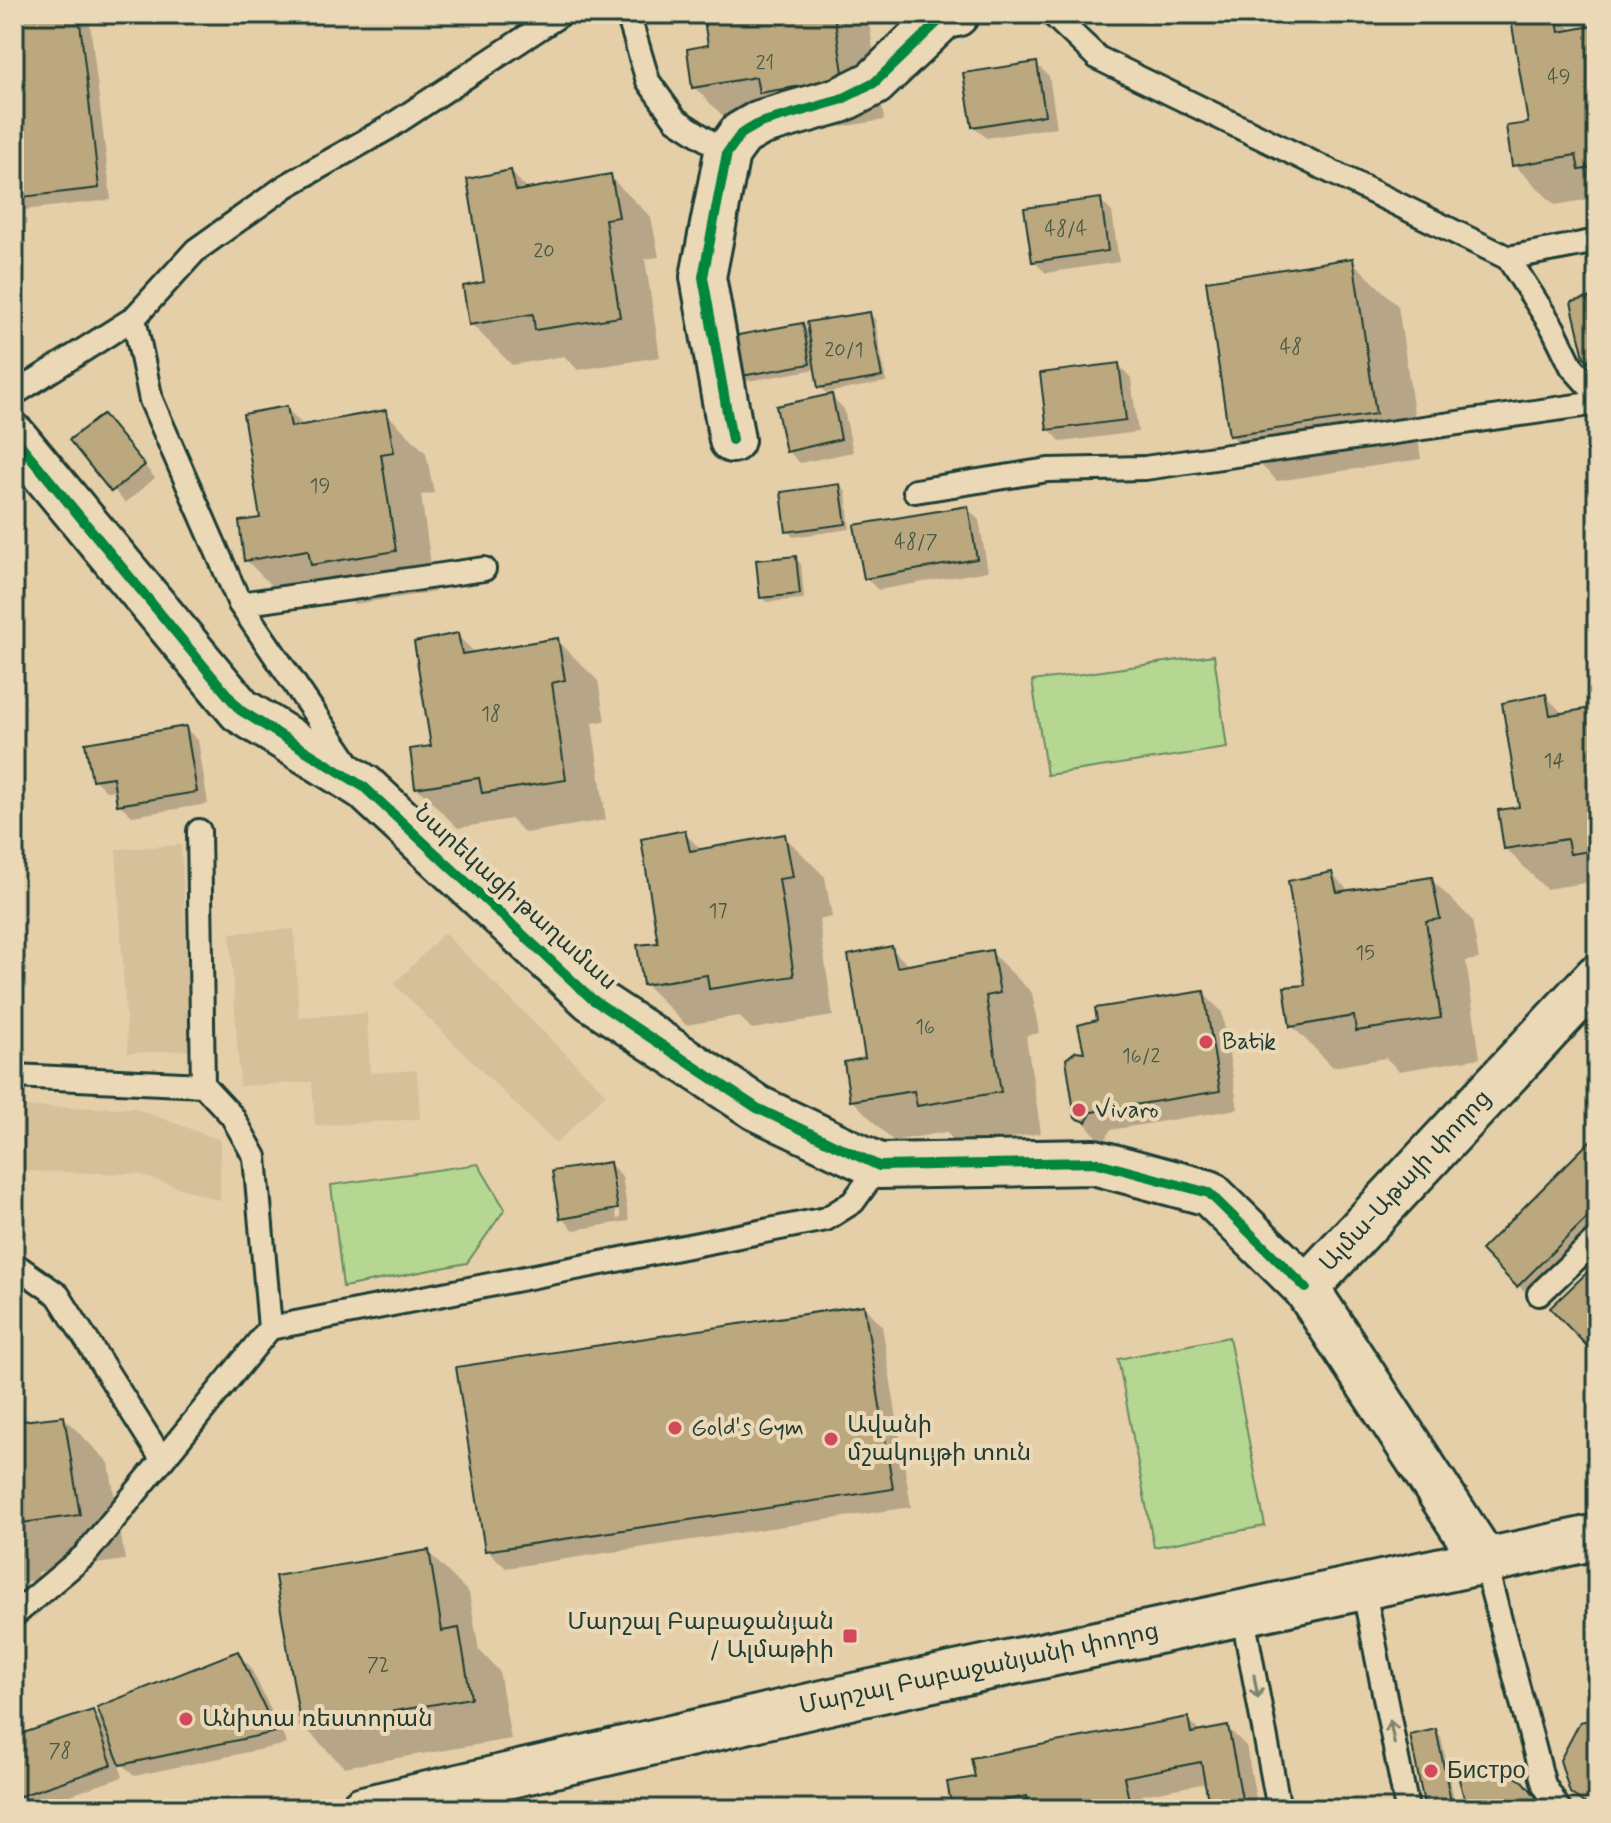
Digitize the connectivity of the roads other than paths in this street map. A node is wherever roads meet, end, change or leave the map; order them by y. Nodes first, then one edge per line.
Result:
1 (561, 14) edge
2 (628, 14) edge
3 (1052, 14) edge
4 (948, 15) edge
5 (727, 153) junction
6 (1597, 241) edge
7 (1508, 258) junction
8 (134, 318) junction
9 (14, 394) edge
10 (1597, 395) edge
11 (1597, 403) edge
12 (14, 437) edge
13 (732, 440) dead end
14 (915, 491) dead end
15 (484, 569) dead end
16 (240, 604) junction
17 (364, 787) junction
18 (199, 831) dead end
19 (1597, 977) edge
20 (14, 1076) edge
21 (203, 1085) junction
22 (879, 1166) junction
23 (1597, 1239) edge
24 (14, 1264) edge
25 (1306, 1288) junction
26 (1539, 1294) dead end
27 (270, 1328) junction
28 (162, 1459) junction
29 (1597, 1537) edge
30 (1484, 1560) junction
31 (1363, 1586) junction
32 (1242, 1611) junction
33 (14, 1615) edge
34 (363, 1809) edge
35 (1279, 1809) edge
36 (1407, 1809) edge
37 (1559, 1809) edge

1 - 8 lane
2 - 5 lane
3 - 7 lane
4 - 5 street
5 - 13 street
6 - 7 lane
7 - 10 lane
8 - 9 lane
8 - 16 lane
11 - 14 lane
12 - 17 street, Նարեկացի թաղամաս
15 - 16 lane
16 - 17 lane
17 - 22 street, Նարեկացի թաղամաս
18 - 21 lane
19 - 25 street, Ալմա-Աթայի փողոց
20 - 21 lane
21 - 27 lane
22 - 25 street, Նարեկացի թաղամաս
22 - 27 lane
23 - 26 lane
24 - 28 lane
25 - 30 street, Ալմա-Աթայի փողոց
27 - 28 lane
28 - 33 lane
29 - 30 street, Մարշալ Բաբաջանյանի փողոց
30 - 31 street, Մարշալ Բաբաջանյանի փողոց
30 - 37 lane
31 - 32 street, Մարշալ Բաբաջանյանի փողոց
36 -> 31 lane
32 - 34 street, Մարշալ Բաբաջանյանի փողոց
32 -> 35 lane

